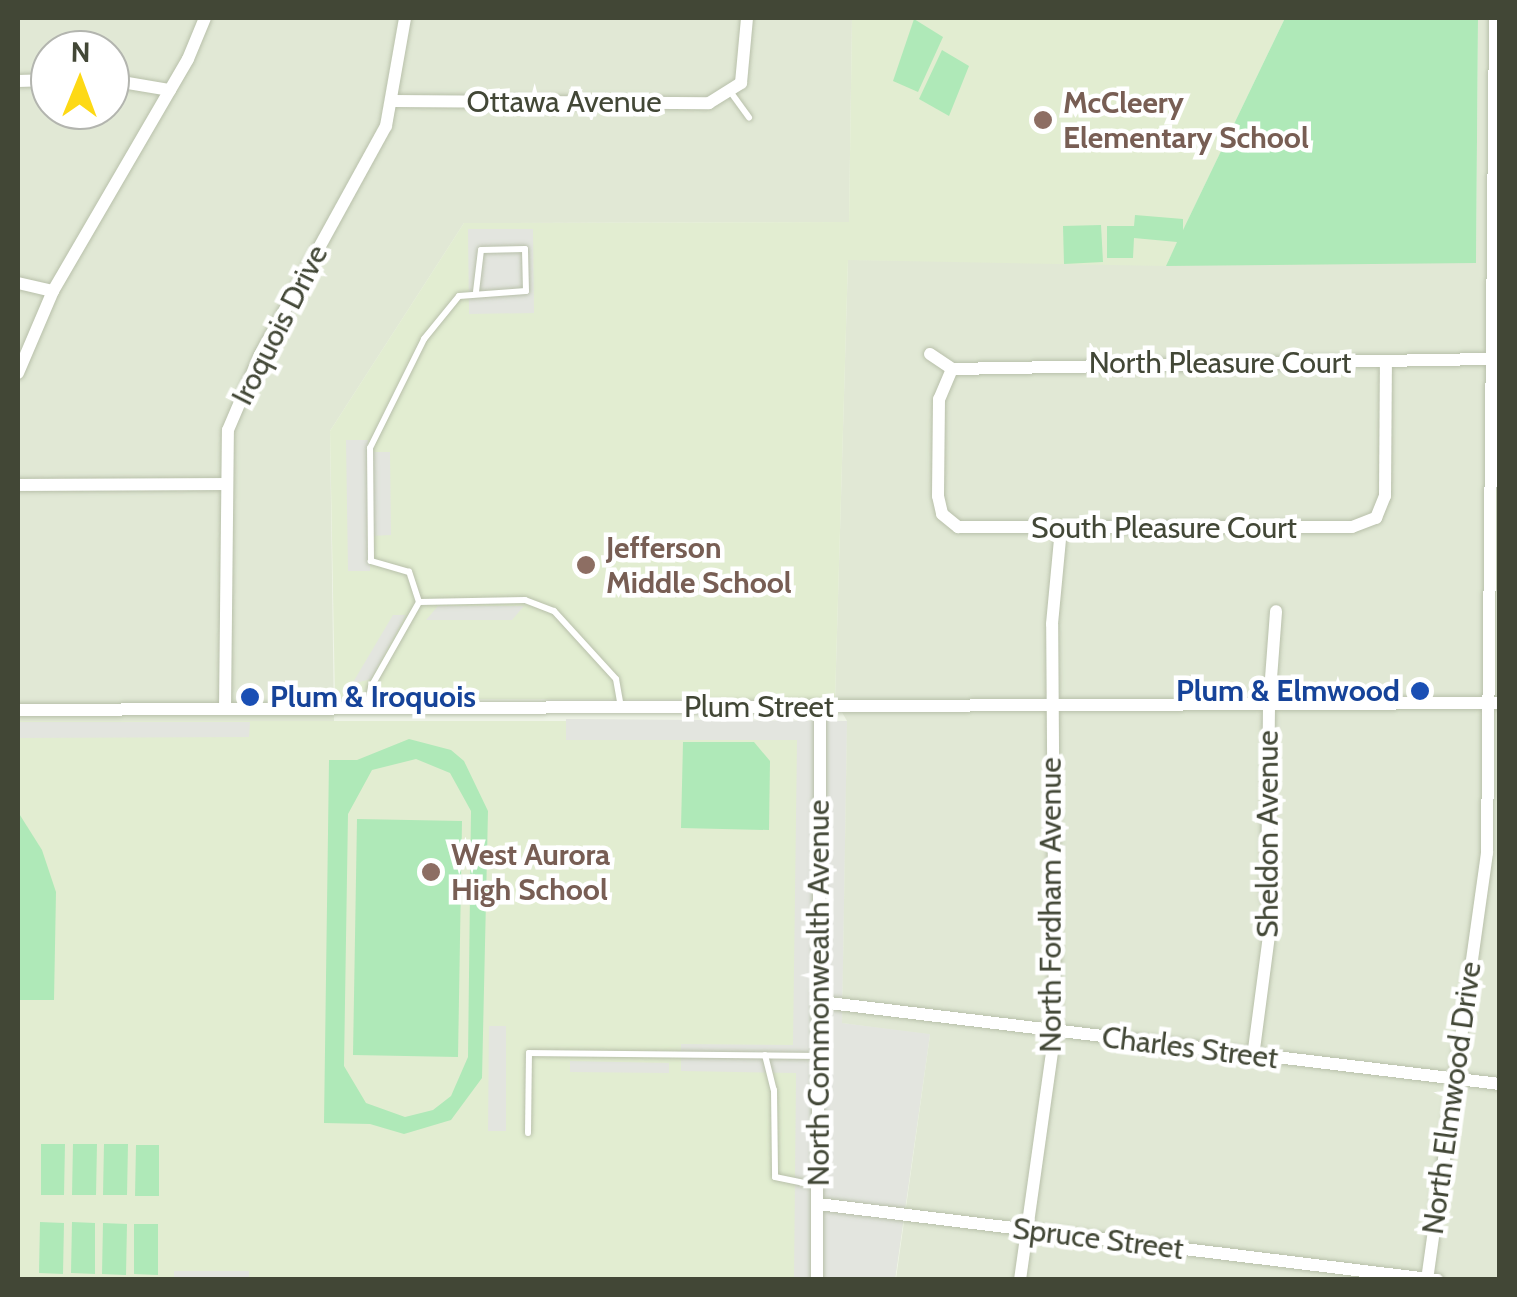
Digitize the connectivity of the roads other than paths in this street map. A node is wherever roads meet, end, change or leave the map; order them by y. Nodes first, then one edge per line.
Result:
1 (204, 18) edge
2 (405, 18) edge
3 (748, 18) edge
4 (1496, 19) edge
5 (130, 83) edge
6 (170, 90) junction
7 (732, 94) junction
8 (393, 101) junction
9 (749, 118) dead end
10 (18, 283) edge
11 (53, 290) junction
12 (476, 292) junction
13 (1495, 294) edge
14 (930, 354) dead end
15 (1489, 359) junction
16 (1386, 362) junction
17 (952, 369) junction
18 (18, 373) edge
19 (224, 484) junction
20 (18, 485) edge
21 (1061, 528) junction
22 (419, 602) junction
23 (1276, 611) dead end
24 (1492, 703) edge
25 (1269, 705) junction
26 (1051, 706) junction
27 (820, 707) junction
28 (621, 708) junction
29 (225, 709) junction
30 (366, 709) junction
31 (18, 710) edge
32 (821, 1002) junction
33 (1055, 1032) junction
34 (765, 1055) junction
35 (820, 1056) junction
36 (1253, 1057) junction
37 (1453, 1078) junction
38 (1500, 1084) edge
39 (528, 1132) dead end
40 (819, 1186) junction
41 (818, 1204) junction
42 (1028, 1230) junction
43 (1427, 1279) edge
44 (817, 1280) edge
45 (1020, 1280) edge
46 (1437, 1280) edge

1 - 6 street
2 - 8 street, Iroquois Drive
3 - 7 street
4 - 13 street, North Elmwood Drive
5 - 6 street
6 - 11 street
7 - 8 street, Ottawa Avenue
7 - 9 lane
8 - 19 street, Iroquois Drive
10 - 11 street
11 - 18 street
12 - 12 lane
12 - 22 lane
13 - 15 street, North Elmwood Drive
14 - 17 street
15 - 16 street, North Pleasure Court
15 - 24 street, North Elmwood Drive
16 - 17 street, North Pleasure Court
16 - 21 street, South Pleasure Court
17 - 21 street, South Pleasure Court
19 - 20 street
19 - 29 street, Iroquois Drive
21 - 26 street, North Fordham Avenue
22 - 28 lane
22 - 30 lane
23 - 25 street, Sheldon Avenue
24 - 25 street, Plum Street
24 - 37 street, North Elmwood Drive
25 - 26 street, Plum Street
25 - 36 street, Sheldon Avenue
26 - 27 street, Plum Street
26 - 33 street, North Fordham Avenue
27 - 28 street, Plum Street
27 - 32 street, North Commonwealth Avenue
28 - 30 street, Plum Street
29 - 30 street, Plum Street
29 - 31 street, Plum Street
32 - 33 street, Charles Street
32 - 35 street, North Commonwealth Avenue
33 - 36 street, Charles Street
33 - 42 street, North Fordham Avenue
34 - 35 lane
34 - 39 lane
34 - 40 lane
35 - 40 street, North Commonwealth Avenue
36 - 37 street, Charles Street
37 - 38 street, Charles Street
37 - 43 street, North Elmwood Drive
40 - 41 street, North Commonwealth Avenue
41 - 42 street, Spruce Street
41 - 44 street, North Commonwealth Avenue
42 - 43 street, Spruce Street
42 - 45 street, North Fordham Avenue
43 - 46 street, Spruce Street

